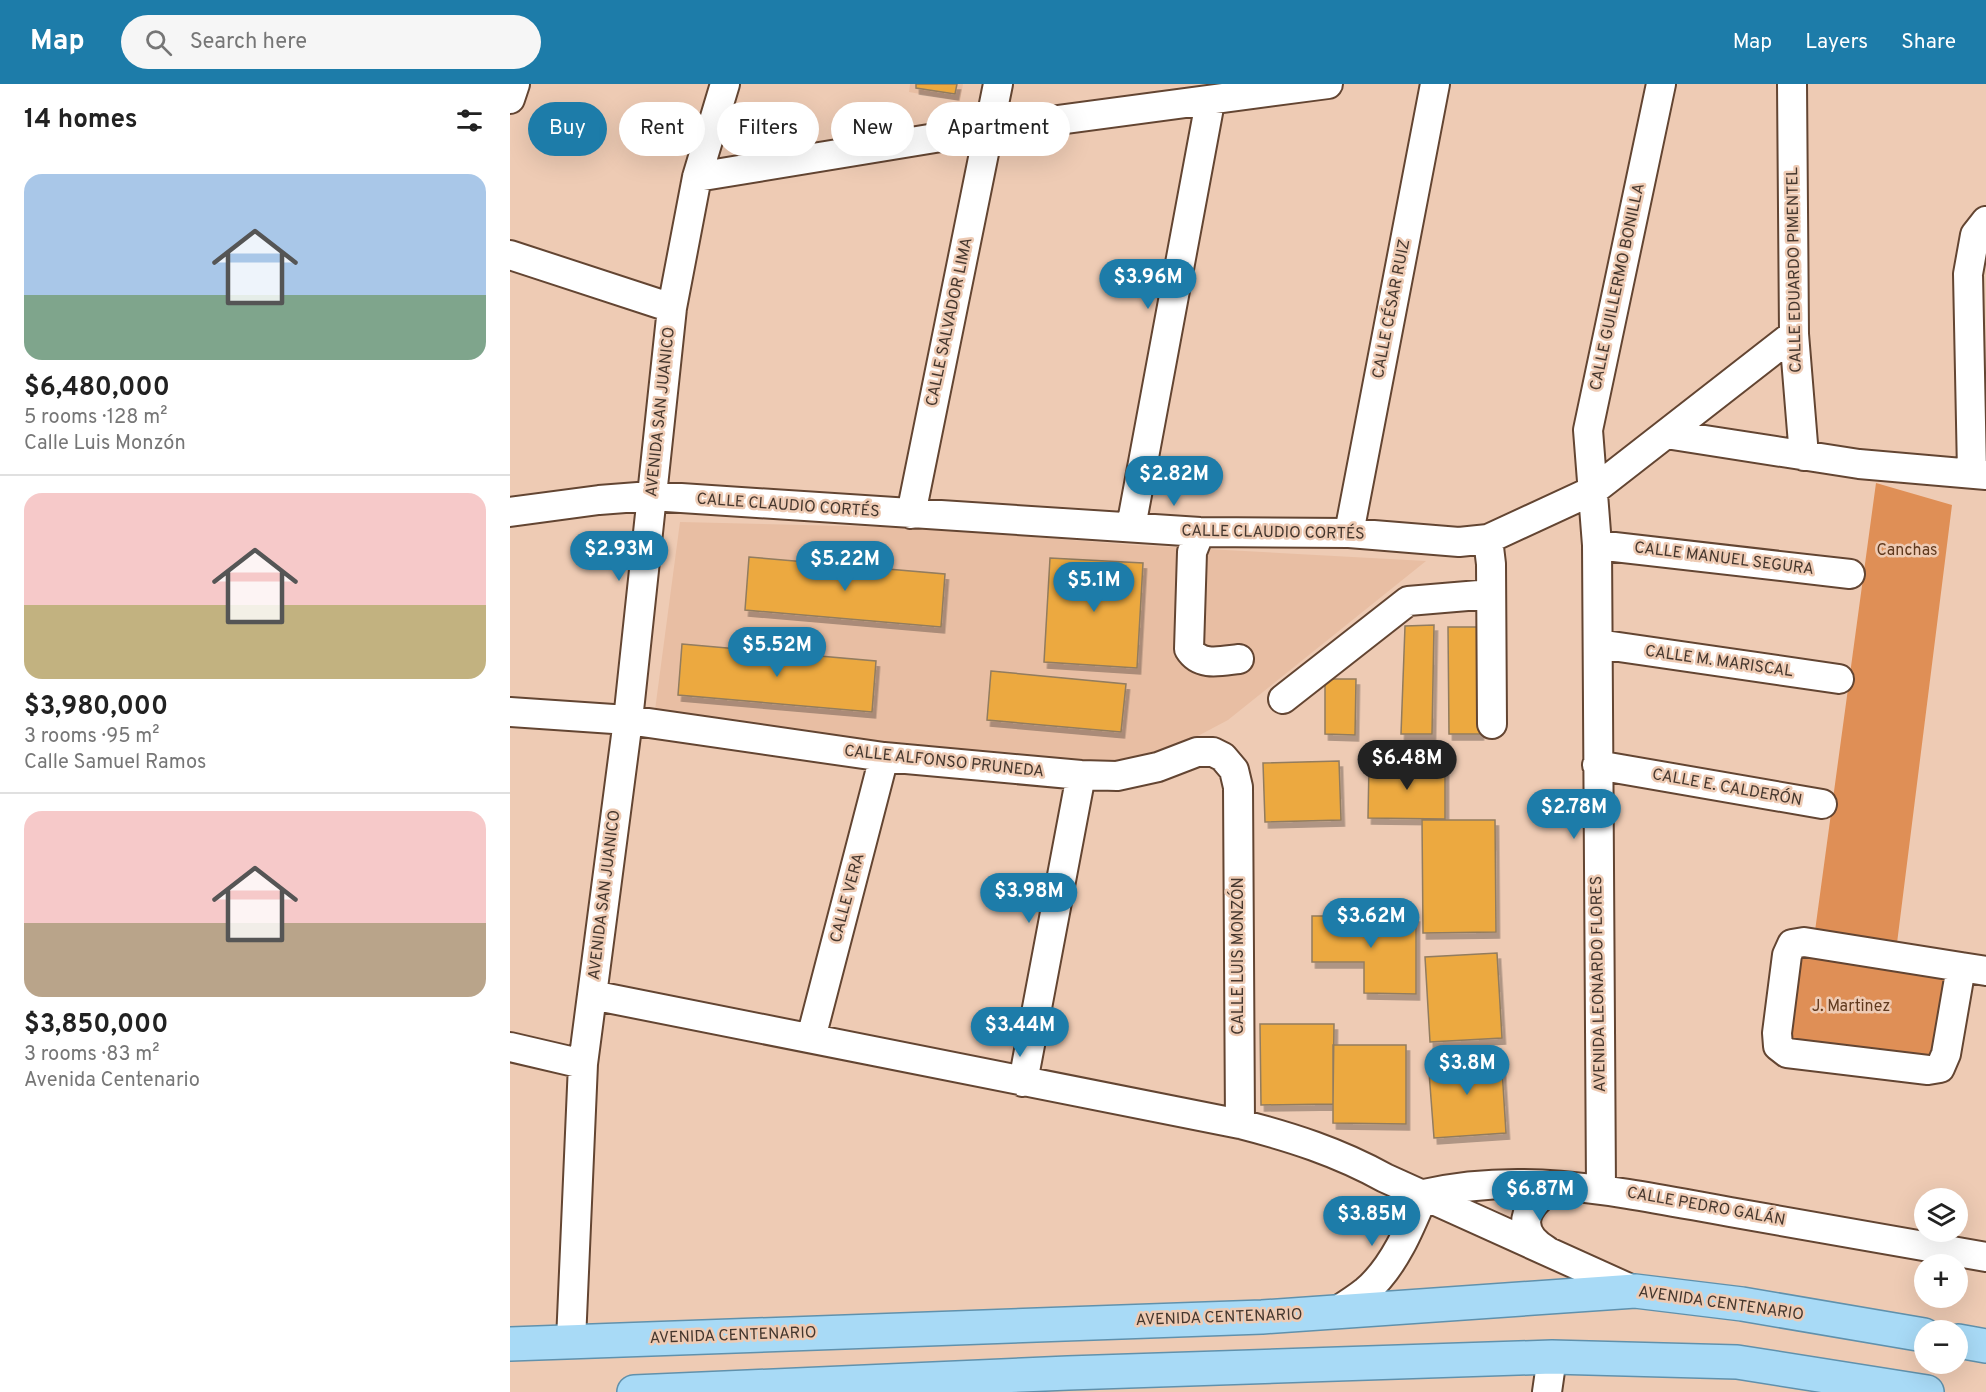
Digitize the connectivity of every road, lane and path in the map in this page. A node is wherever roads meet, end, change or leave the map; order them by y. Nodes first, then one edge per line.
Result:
1 (515, 84) edge
2 (725, 84) edge
3 (998, 84) edge
4 (1328, 84) edge
5 (1435, 84) edge
6 (1660, 84) edge
7 (1792, 84) edge
8 (510, 99) edge
9 (995, 102) edge
10 (1210, 102) junction
11 (1070, 119) edge
12 (926, 139) edge
13 (984, 156) edge
14 (697, 177) junction
15 (1986, 221) edge
16 (510, 255) edge
17 (672, 308) junction
18 (1794, 334) junction
19 (1666, 434) junction
20 (1804, 456) junction
21 (1979, 474) edge
22 (1594, 490) junction
23 (651, 496) junction
24 (510, 512) edge
25 (910, 514) junction
26 (1131, 527) junction
27 (1200, 532) junction
28 (1349, 533) junction
29 (1488, 539) junction
30 (1598, 545) junction
31 (1850, 574) dead end
32 (1491, 594) junction
33 (1598, 644) junction
34 (1239, 659) dead end
35 (1839, 679) dead end
36 (1283, 699) dead end
37 (510, 712) edge
38 (628, 720) junction
39 (1492, 724) dead end
40 (884, 757) junction
41 (1597, 765) junction
42 (1081, 775) junction
43 (1238, 787) joint
44 (1822, 804) dead end
45 (1973, 969) edge
46 (592, 995) junction
47 (811, 1038) junction
48 (510, 1047) edge
49 (583, 1064) junction
50 (1023, 1082) junction
51 (1240, 1124) junction
52 (1559, 1186) junction
53 (1601, 1189) junction
54 (1424, 1194) junction
55 (1546, 1250) junction
56 (1986, 1257) edge
57 (1635, 1291) junction
58 (1334, 1313) junction
59 (1914, 1333) edge
60 (571, 1341) junction
61 (1968, 1343) edge
62 (510, 1344) edge
63 (1986, 1346) edge
64 (1552, 1357) junction
65 (1069, 1382) edge
66 (778, 1389) edge
67 (634, 1392) edge
68 (1547, 1392) edge
69 (1927, 1392) edge

1 - 8 street
2 - 14 street, AVENIDA SAN JUANICO
3 - 9 street, CALLE SALVADOR LIMA
4 - 10 street
5 - 28 street, CALLE CÉSAR RUIZ
6 - 22 street, CALLE GUILLERMO BONILLA
7 - 18 street, CALLE EDUARDO PIMENTEL
10 - 11 street
10 - 26 street
12 - 14 street
13 - 25 street, CALLE SALVADOR LIMA
14 - 17 street, AVENIDA SAN JUANICO
15 - 21 street
16 - 17 street
17 - 23 street, AVENIDA SAN JUANICO
18 - 19 street, CALLE CLAUDIO CORTÉS
18 - 20 street, CALLE EDUARDO PIMENTEL
19 - 20 street
19 - 22 street, CALLE CLAUDIO CORTÉS
20 - 21 street
22 - 29 street, CALLE CLAUDIO CORTÉS
22 - 30 street, AVENIDA LEONARDO FLORES
23 - 24 street, CALLE CLAUDIO CORTÉS
23 - 25 street, CALLE CLAUDIO CORTÉS
23 - 38 street, AVENIDA SAN JUANICO
25 - 26 street, CALLE CLAUDIO CORTÉS
26 - 27 street, CALLE CLAUDIO CORTÉS
27 - 28 street, CALLE CLAUDIO CORTÉS
27 - 34 street
28 - 29 street, CALLE CLAUDIO CORTÉS
29 - 32 street
30 - 31 street, CALLE MANUEL SEGURA
30 - 33 street, AVENIDA LEONARDO FLORES
32 - 36 street
32 - 39 street
33 - 35 street, CALLE M. MARISCAL
33 - 41 street, AVENIDA LEONARDO FLORES
37 - 38 street, CALLE ALFONSO PRUNEDA
38 - 40 street, CALLE ALFONSO PRUNEDA
38 - 46 street, AVENIDA SAN JUANICO
40 - 42 street, CALLE ALFONSO PRUNEDA
40 - 47 street, CALLE VERA
41 - 44 street, CALLE E. CALDERÓN
41 - 53 street, AVENIDA LEONARDO FLORES
42 - 43 street, CALLE ALFONSO PRUNEDA
42 - 50 street
43 - 51 street, CALLE LUIS MONZÓN
45 - 45 street
46 - 47 street
46 - 49 street, AVENIDA SAN JUANICO
47 - 50 street
48 - 49 street
49 - 60 street
50 - 51 street
51 - 54 street
52 - 53 street, CALLE PEDRO GALÁN
52 - 54 street, CALLE PEDRO GALÁN
52 - 55 street
53 - 56 street, CALLE PEDRO GALÁN
54 - 55 street
54 - 58 street
55 - 57 street
57 - 58 main road, AVENIDA CENTENARIO
57 - 59 main road, AVENIDA CENTENARIO
58 - 60 main road, AVENIDA CENTENARIO
60 - 62 main road, AVENIDA CENTENARIO
61 - 63 main road
64 - 65 main road
64 - 68 street
64 - 69 main road
65 - 66 main road
66 - 67 main road

